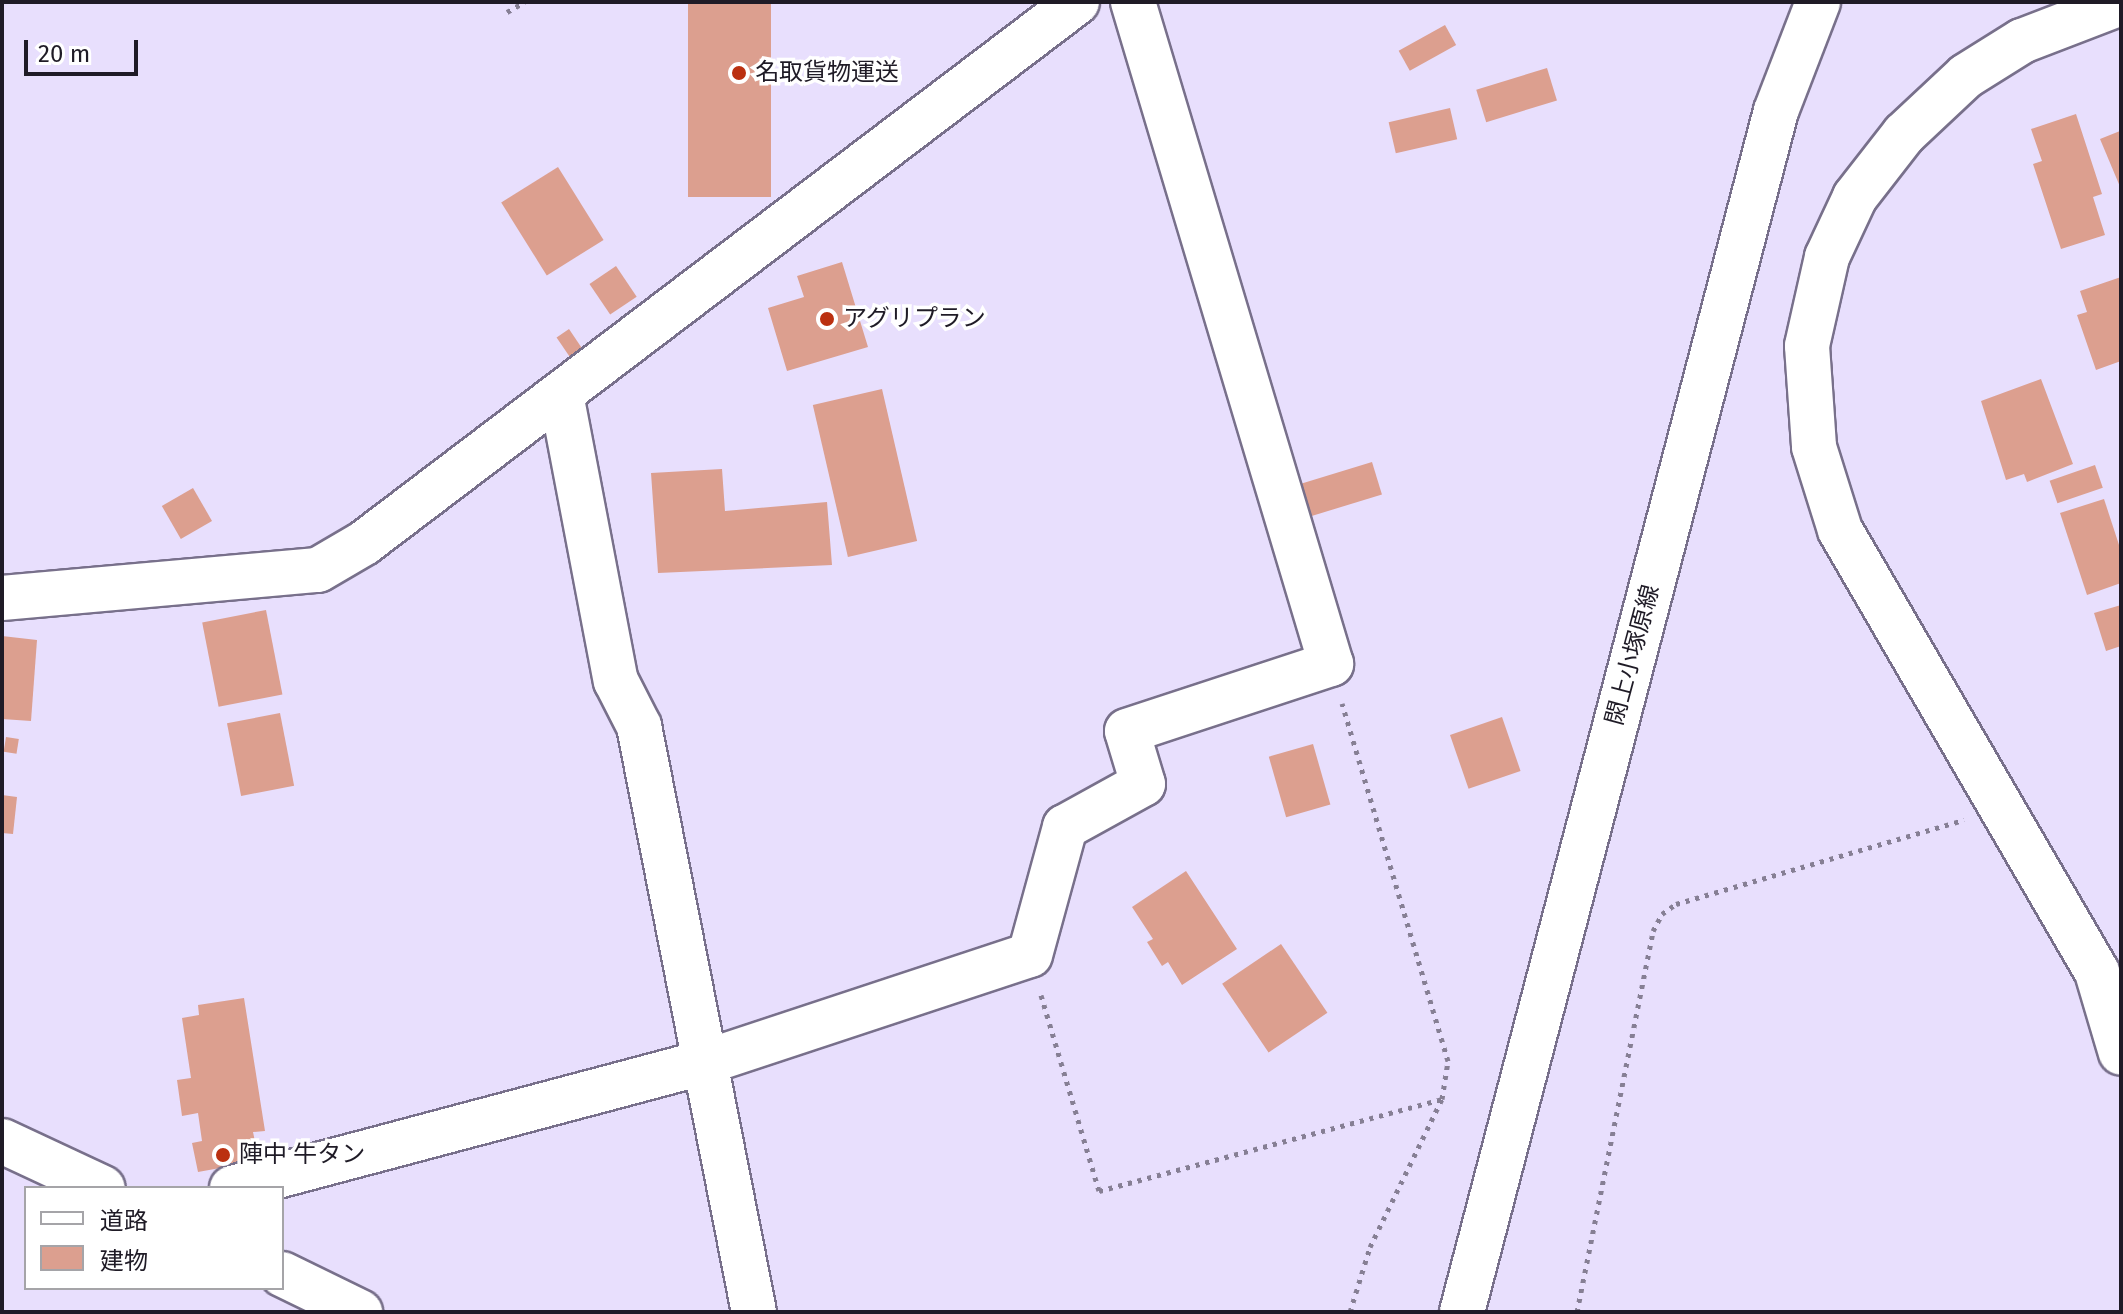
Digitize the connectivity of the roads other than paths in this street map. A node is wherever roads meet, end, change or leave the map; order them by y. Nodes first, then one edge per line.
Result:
1 (1077, 2) edge
2 (1133, 2) edge
3 (1818, 2) edge
4 (2116, 3) edge
5 (561, 394) junction
6 (2, 598) edge
7 (2121, 1053) edge
8 (703, 1063) junction
9 (2, 1141) edge
10 (99, 1186) edge
11 (240, 1186) edge
12 (284, 1275) edge
13 (360, 1312) edge
14 (754, 1312) edge
15 (1462, 1312) edge

1 - 5 street
2 - 8 street
3 - 15 street, 閖上小塚原線
4 - 7 street
5 - 6 street
5 - 8 street
8 - 11 street
8 - 14 street
9 - 10 street
12 - 13 street

